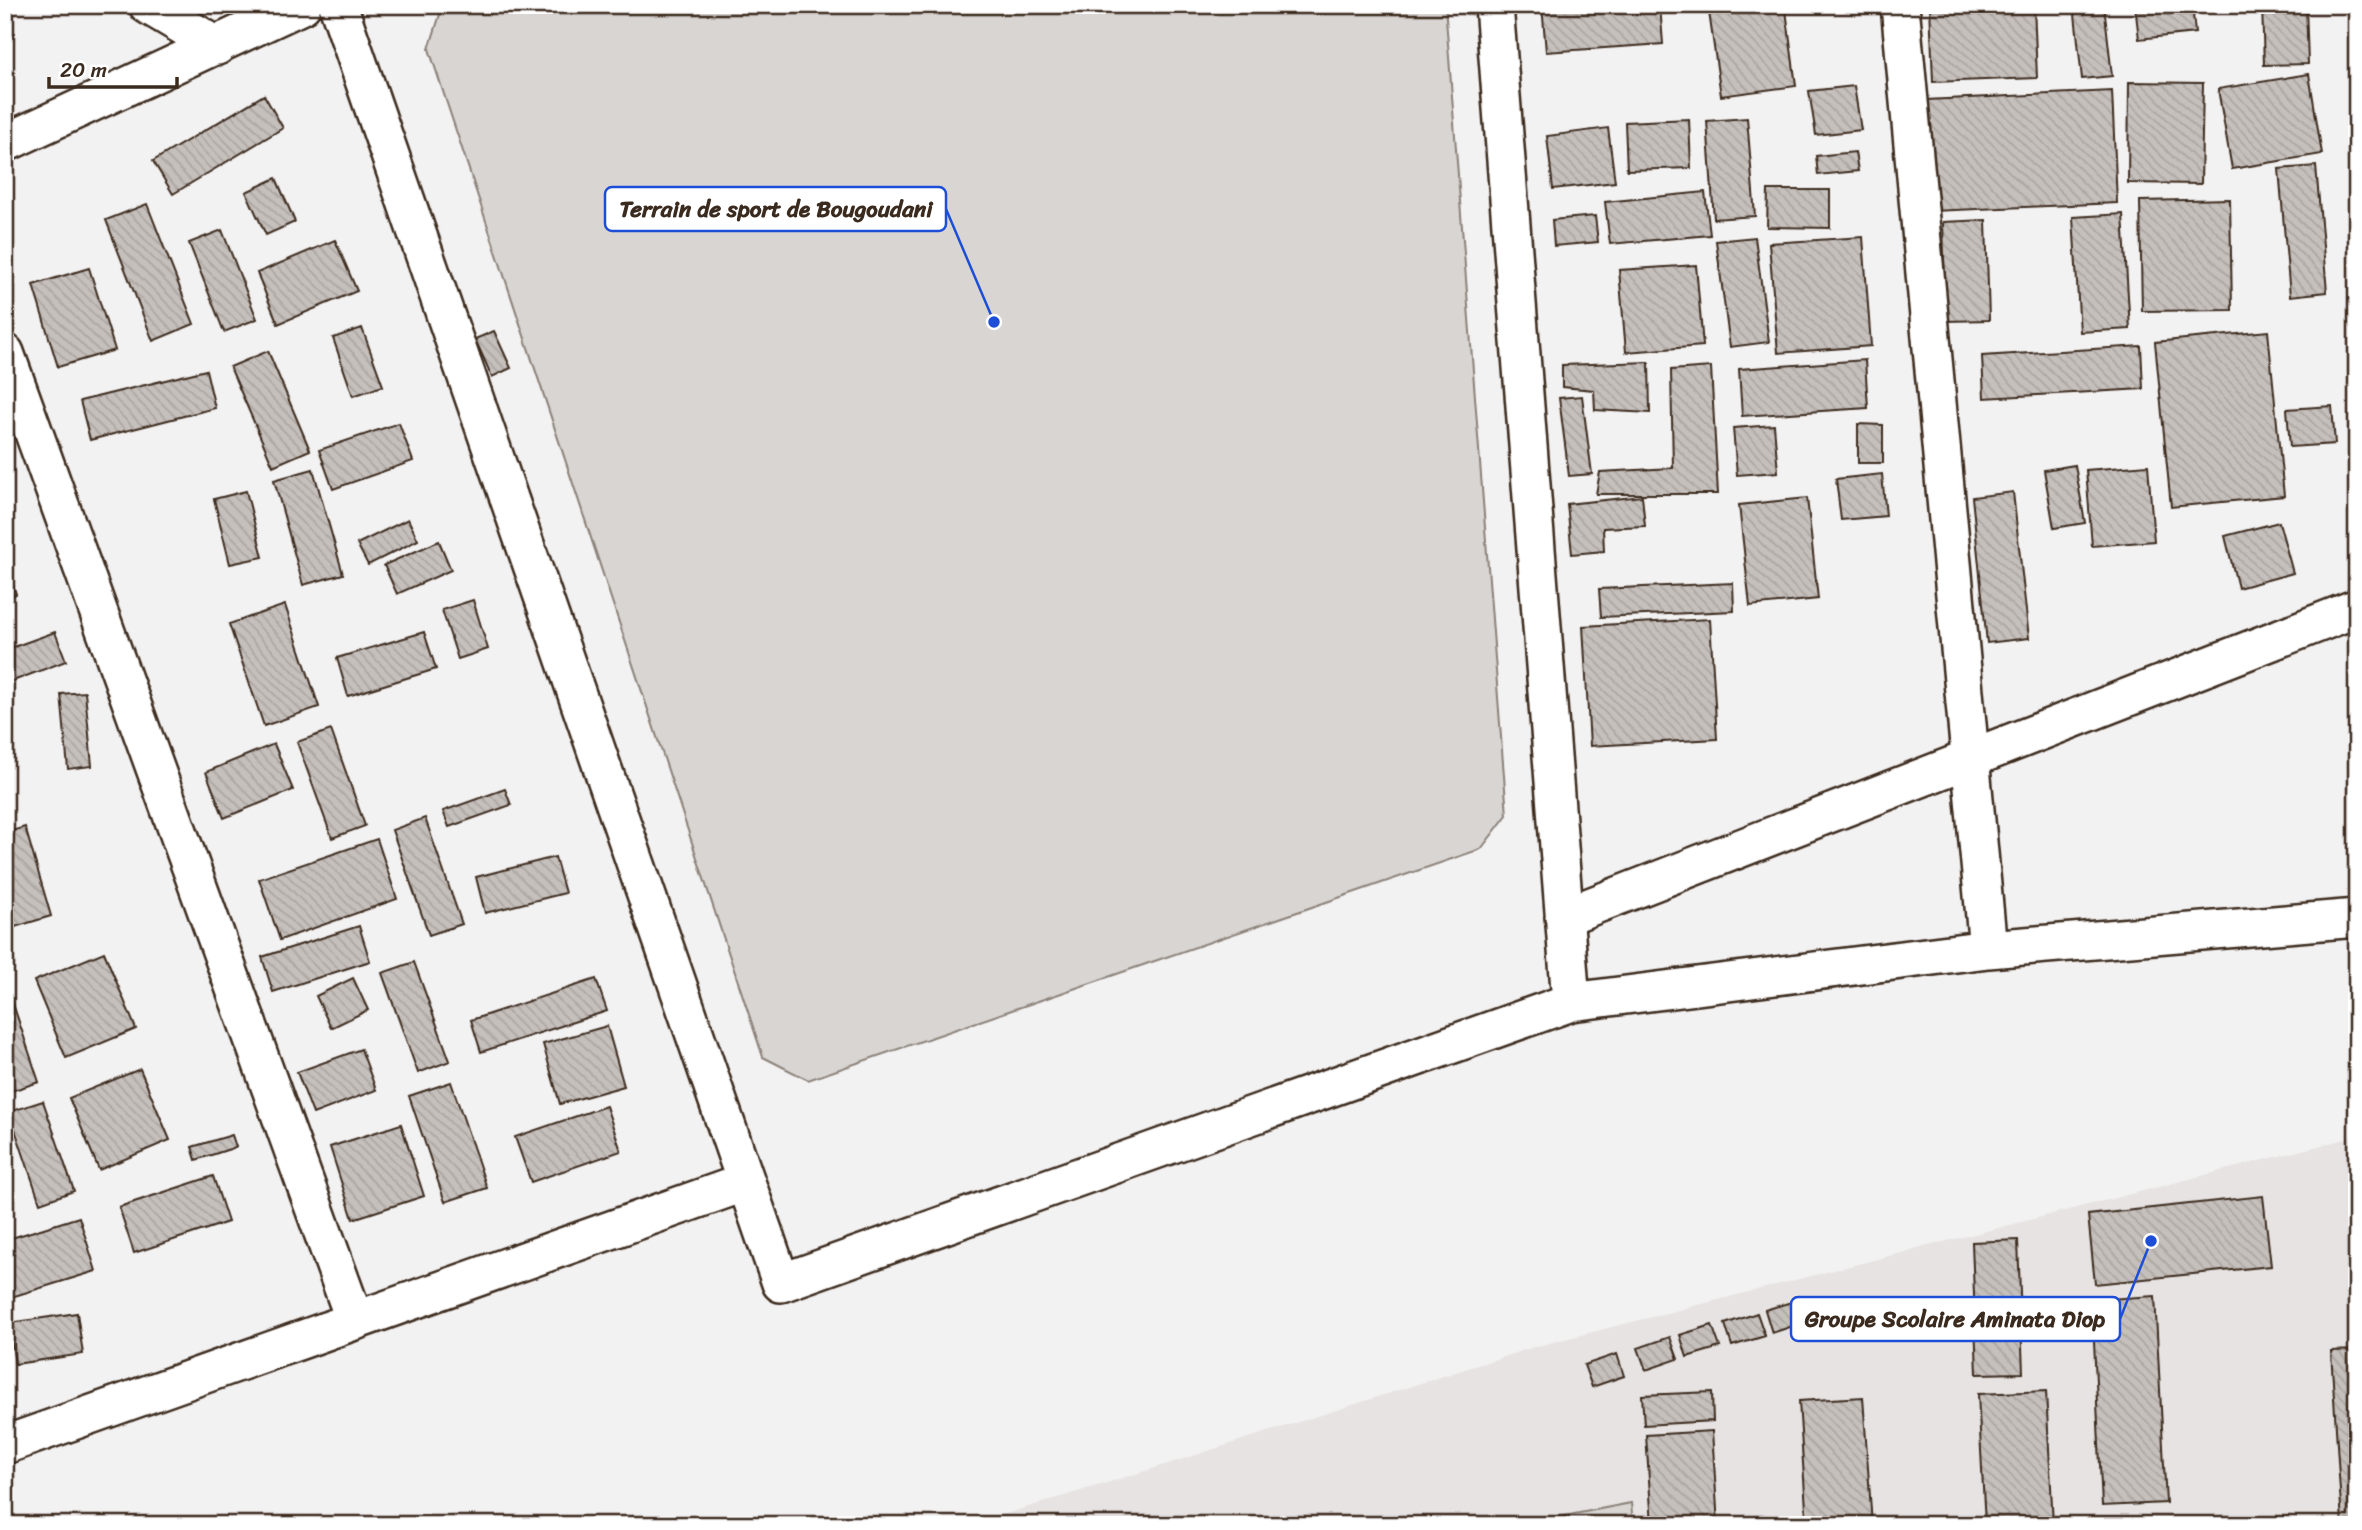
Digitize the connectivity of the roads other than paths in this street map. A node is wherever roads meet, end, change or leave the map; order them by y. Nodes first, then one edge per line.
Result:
1 (148, 5) edge
2 (302, 5) edge
3 (338, 5) edge
4 (1493, 5) edge
5 (1900, 5) edge
6 (217, 46) junction
7 (5, 144) edge
8 (5, 353) edge
9 (2357, 608) edge
10 (1970, 758) junction
11 (1564, 917) junction
12 (2357, 918) edge
13 (1988, 949) junction
14 (1570, 1002) junction
15 (746, 1182) junction
16 (355, 1321) junction
17 (5, 1446) edge

1 - 6 street
2 - 6 street
3 - 15 street
4 - 11 street
5 - 10 street
6 - 7 street
8 - 16 street
9 - 10 street
10 - 11 street
10 - 13 street
11 - 14 street
12 - 13 street
13 - 14 street
14 - 15 street
15 - 16 street
16 - 17 street

